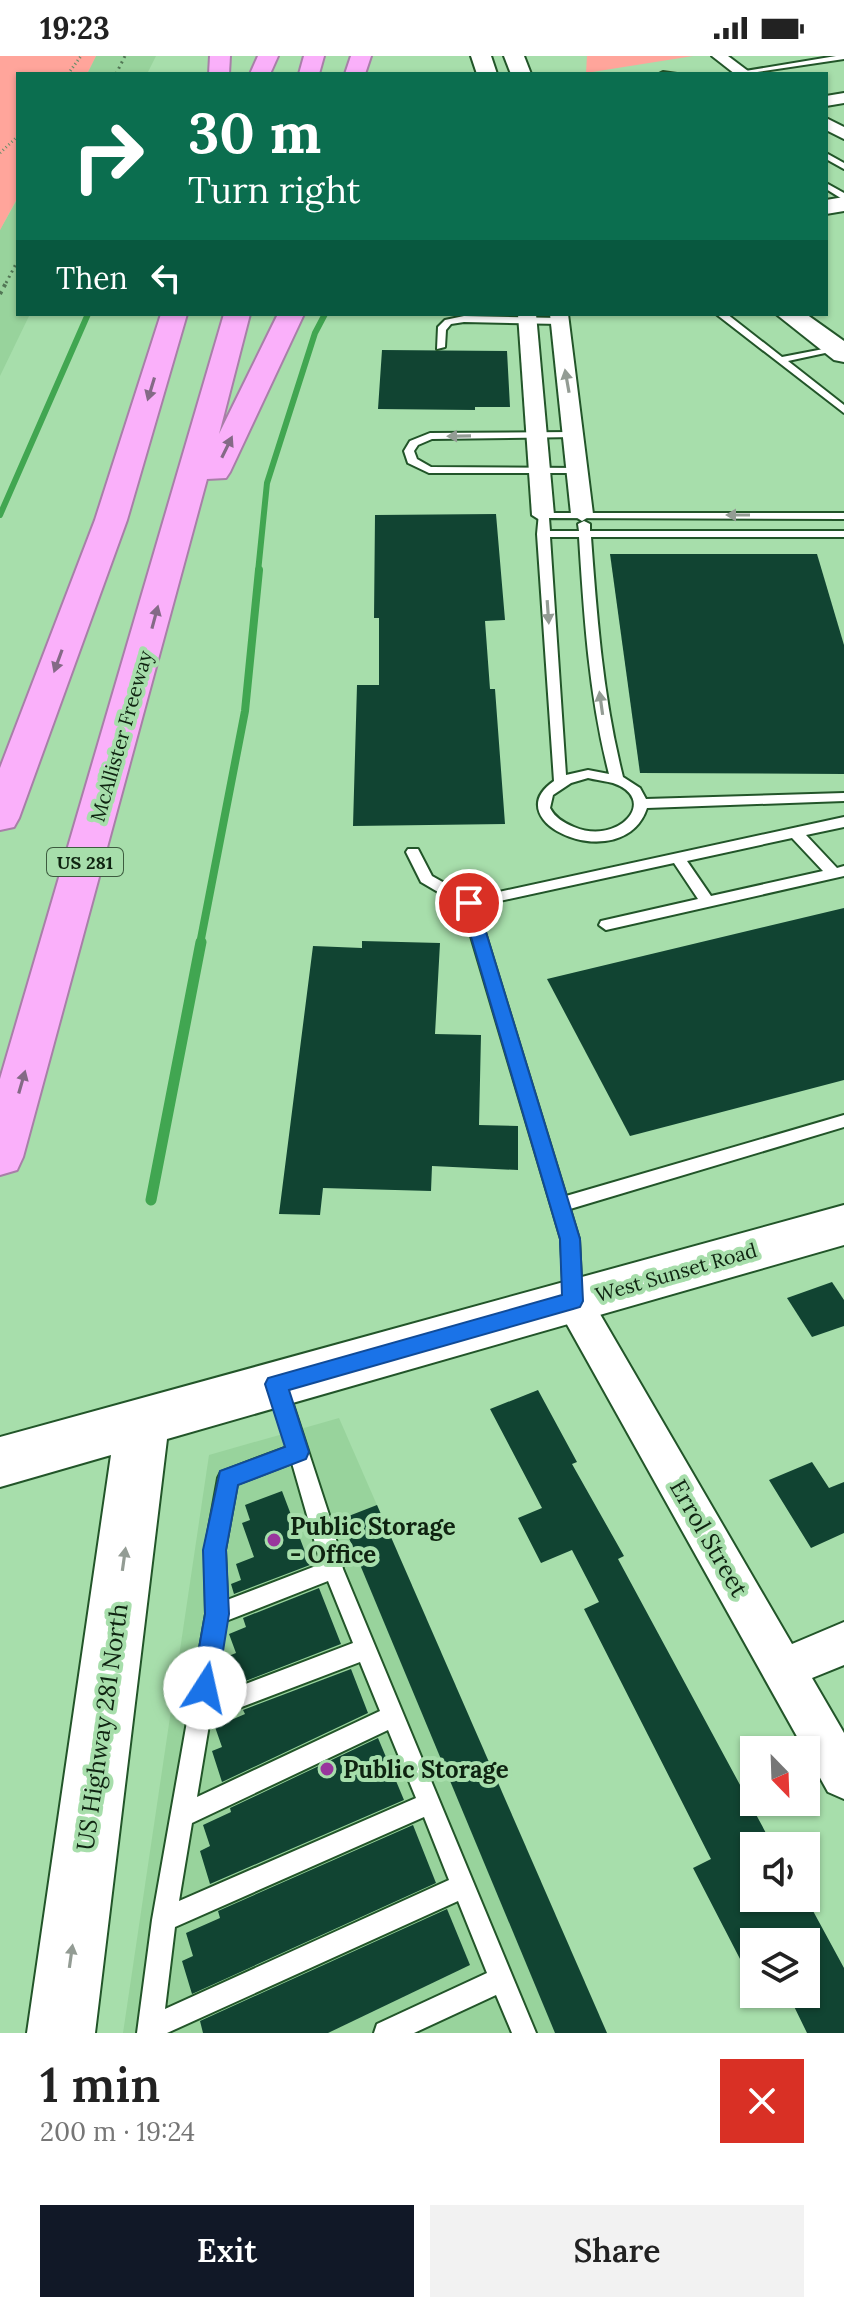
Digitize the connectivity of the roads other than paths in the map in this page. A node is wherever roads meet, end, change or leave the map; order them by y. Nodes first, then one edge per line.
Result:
1 (719, 56) edge
2 (844, 57) edge
3 (743, 72) edge
4 (750, 72) edge
5 (173, 316) edge
6 (236, 316) edge
7 (290, 316) edge
8 (724, 316) edge
9 (792, 316) edge
10 (528, 317) edge
11 (560, 317) edge
12 (440, 347) dead end
13 (841, 349) edge
14 (780, 360) junction
15 (844, 410) edge
16 (537, 435) junction
17 (573, 435) junction
18 (539, 469) junction
19 (576, 470) junction
20 (775, 516) junction
21 (844, 516) edge
22 (543, 524) junction
23 (584, 524) junction
24 (778, 534) junction
25 (844, 534) edge
26 (168, 567) junction
27 (617, 779) junction
28 (560, 780) junction
29 (844, 797) edge
30 (642, 804) junction
31 (0, 818) edge
32 (844, 822) edge
33 (796, 833) junction
34 (413, 852) dead end
35 (679, 860) junction
36 (838, 872) edge
37 (707, 901) junction
38 (469, 903) junction
39 (606, 925) dead end
40 (844, 1121) edge
41 (0, 1157) edge
42 (559, 1205) junction
43 (844, 1225) edge
44 (573, 1301) junction
45 (276, 1384) junction
46 (142, 1422) junction
47 (298, 1452) junction
48 (0, 1462) edge
49 (333, 1569) junction
50 (217, 1614) junction
51 (844, 1643) edge
52 (366, 1649) junction
53 (783, 1669) junction
54 (200, 1712) junction
55 (394, 1716) junction
56 (844, 1776) edge
57 (430, 1803) junction
58 (182, 1816) junction
59 (464, 1886) junction
60 (164, 1920) junction
61 (502, 1979) junction
62 (149, 2031) edge
63 (61, 2033) edge
64 (386, 2033) edge
65 (524, 2033) edge

1 - 3 street
2 - 4 lane
5 -> 31 highway
6 - 26 highway, McAllister Freeway / US 281
26 -> 7 highway
8 - 14 lane
9 - 13 main road
10 - 11 lane
10 - 12 lane
10 - 16 street
17 -> 11 street
13 - 14 lane
14 - 15 lane
16 - 17 lane
16 - 18 street
16 -> 18 lane
17 - 19 street
18 - 19 lane
18 - 22 street
19 - 23 street
20 - 21 lane
20 -> 23 lane
20 - 24 lane
22 - 23 lane
22 - 23 lane
22 -> 28 lane
23 - 24 lane
27 -> 23 lane
24 - 25 lane
41 -> 26 highway, McAllister Freeway / US 281
27 - 28 lane
27 - 30 lane
28 - 30 lane
29 - 30 lane
32 - 33 lane
33 - 35 lane
33 - 36 lane
34 - 38 lane
35 - 37 lane
35 - 38 lane
36 - 37 lane
37 - 39 lane
38 - 42 lane
40 - 42 lane
42 - 44 lane
43 - 44 main road, West Sunset Road
44 - 45 main road, West Sunset Road
44 - 53 street, Errol Street
45 - 46 main road, West Sunset Road
45 - 47 lane
46 - 48 main road, West Sunset Road
63 -> 46 main road, US Highway 281 North
47 - 49 lane
47 - 50 lane
49 - 50 lane
49 - 52 lane
50 - 54 lane
51 - 53 street
52 - 54 lane
52 - 55 lane
53 - 56 street, Errol Street
54 - 58 lane
55 - 57 lane
55 - 58 lane
57 - 59 lane
57 - 60 lane
58 - 60 lane
59 - 61 lane
59 - 62 lane
60 - 62 lane
61 - 64 lane
61 - 65 lane

